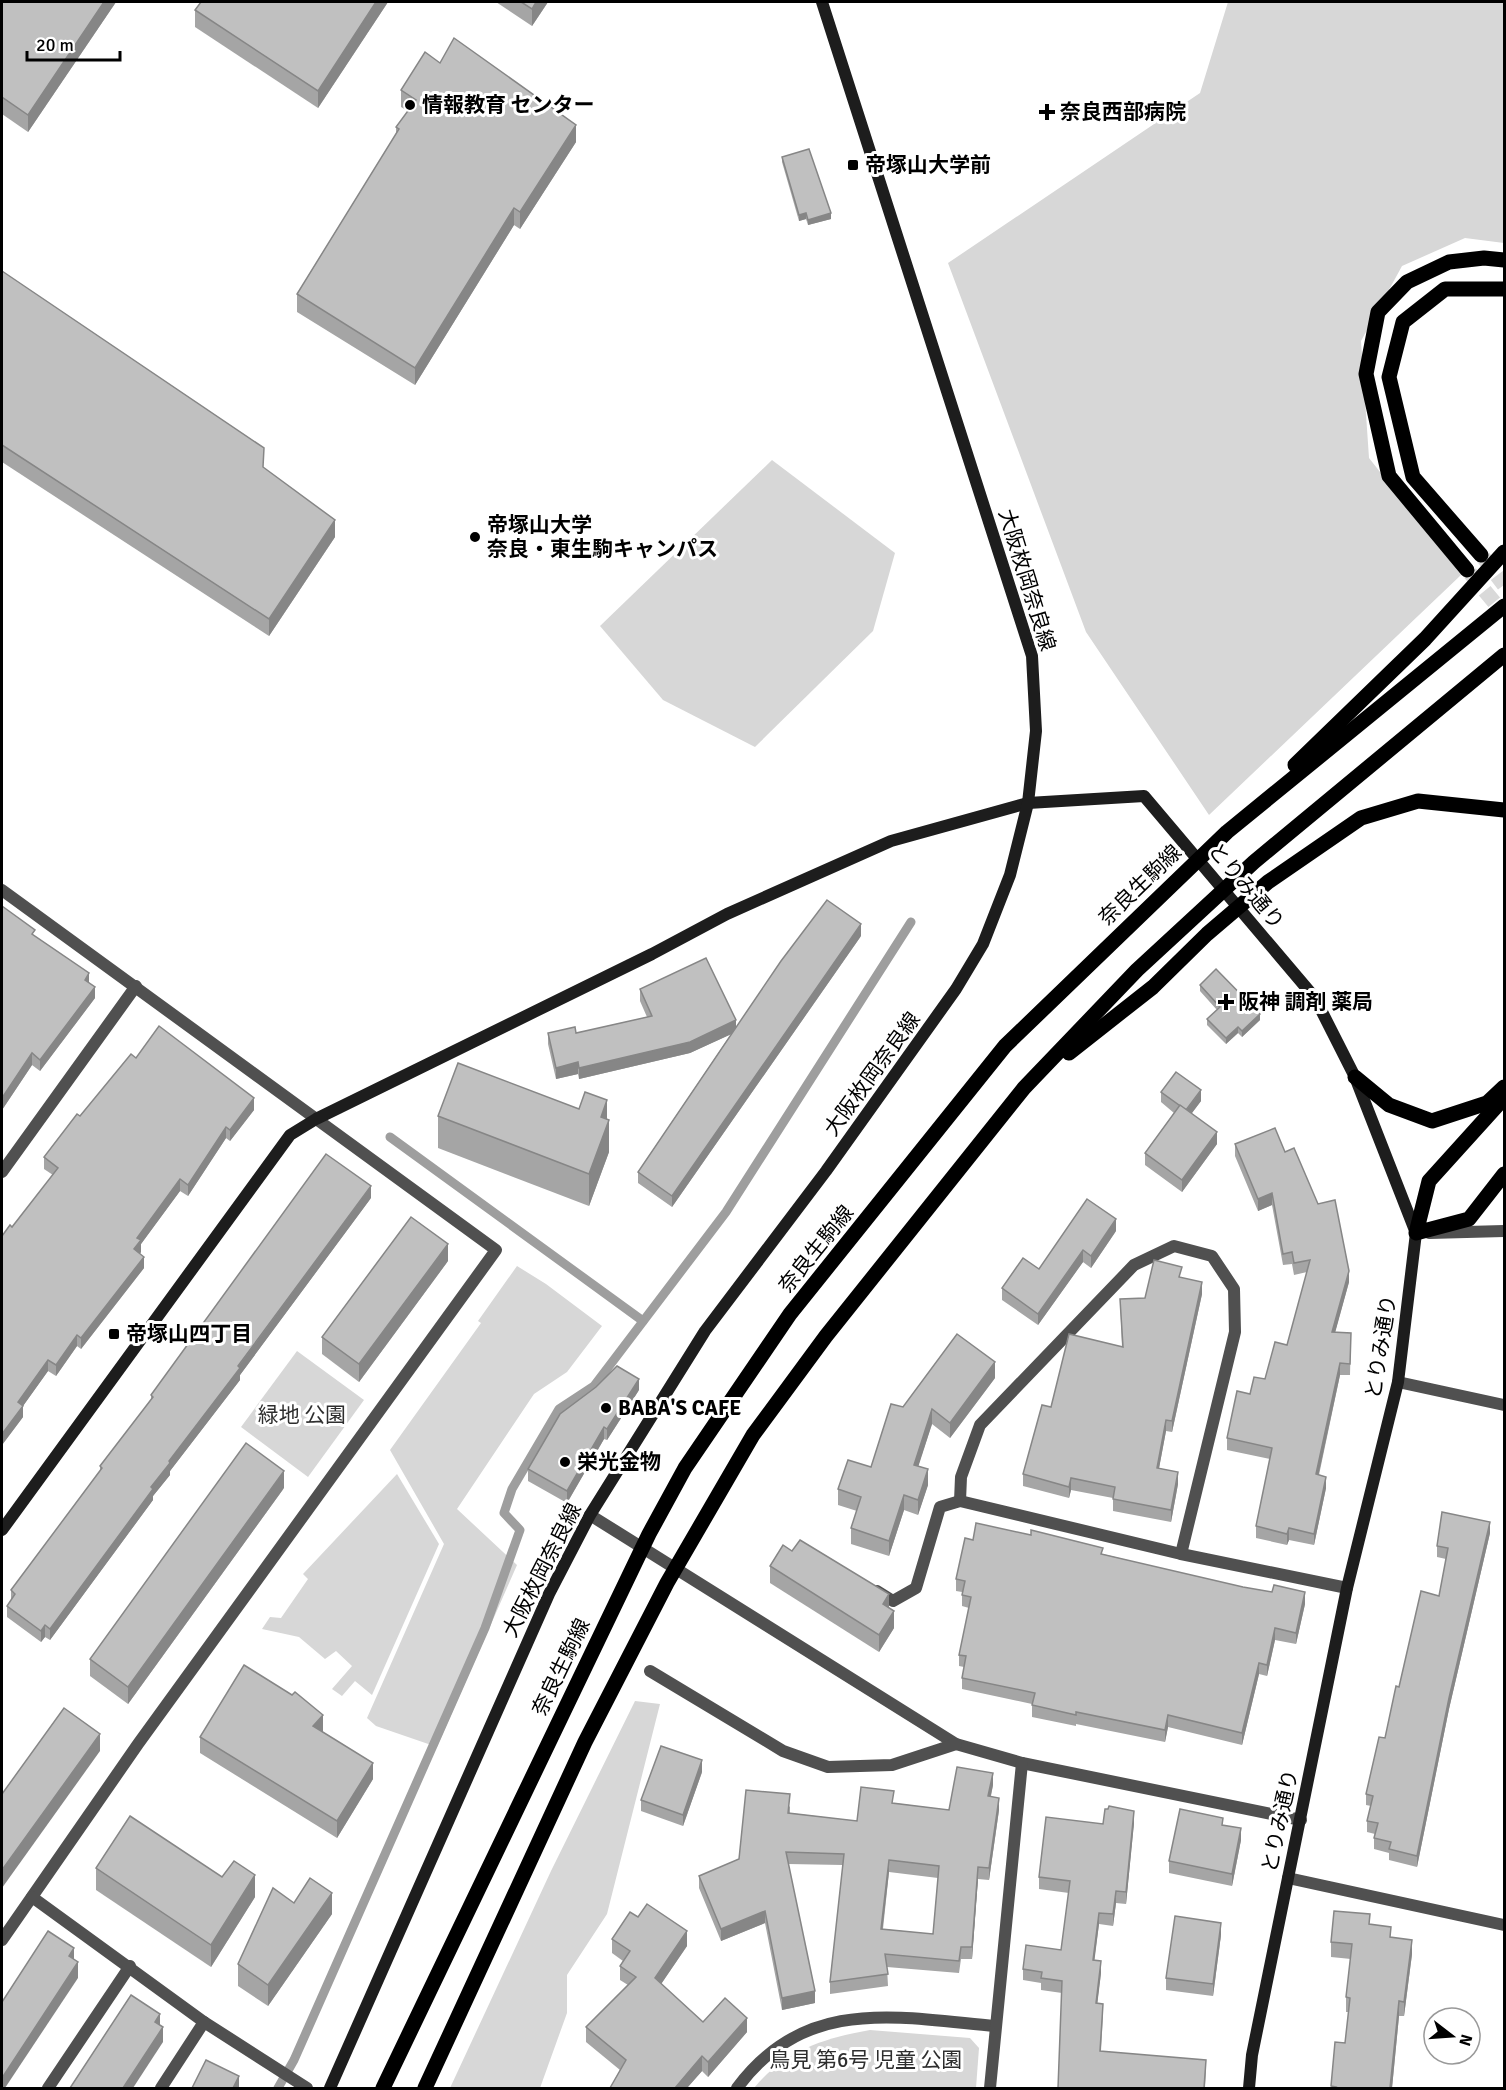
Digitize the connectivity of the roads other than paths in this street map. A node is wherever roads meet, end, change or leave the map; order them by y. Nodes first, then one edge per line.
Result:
1 (822, 2) edge
2 (1504, 260) edge
3 (1504, 289) edge
4 (1504, 552) edge
5 (1481, 555) tunnel mouth
6 (1467, 570) tunnel mouth
7 (1504, 606) edge
8 (1504, 655) edge
9 (1028, 803) junction
10 (1504, 810) edge
11 (1227, 832) junction
12 (2, 890) edge
13 (136, 986) junction
14 (1356, 1077) junction
15 (1024, 1088) junction
16 (1504, 1088) edge
17 (1504, 1098) edge
18 (316, 1119) junction
19 (2, 1172) edge
20 (1504, 1174) edge
21 (1504, 1231) edge
22 (1416, 1233) junction
23 (1398, 1382) junction
24 (1504, 1405) edge
25 (960, 1502) junction
26 (590, 1515) junction
27 (2, 1530) edge
28 (1181, 1554) junction
29 (864, 1583) edge
30 (1347, 1588) junction
31 (650, 1671) dead end
32 (956, 1744) junction
33 (1022, 1763) junction
34 (1301, 1820) junction
35 (1288, 1878) junction
36 (32, 1897) junction
37 (1504, 1925) edge
38 (2, 1940) edge
39 (130, 1966) junction
40 (204, 2022) junction
41 (995, 2026) junction
42 (48, 2088) edge
43 (161, 2088) edge
44 (307, 2088) edge
45 (330, 2088) edge
46 (383, 2088) edge
47 (425, 2088) edge
48 (737, 2088) edge
49 (990, 2088) edge
50 (1250, 2088) edge

1 - 9 street, 大阪枚岡奈良線
2 - 6 main road
3 - 5 main road
4 - 11 main road
7 - 11 main road, 奈良生駒線
8 - 15 main road
9 - 14 street, とりみ通り
9 - 18 street
9 - 26 street, 大阪枚岡奈良線
10 - 15 main road
11 - 46 main road, 奈良生駒線
12 - 13 street
13 - 18 street
13 - 19 street
14 - 16 main road
14 - 22 street, とりみ通り
15 - 47 main road
17 - 22 main road
18 - 27 street
18 - 36 street
20 - 22 main road
21 - 22 street
22 - 23 street, とりみ通り
23 - 24 street
23 - 30 street, とりみ通り
25 - 28 street
25 - 28 street
25 - 29 street
26 - 32 street
26 - 45 street, 大阪枚岡奈良線
28 - 30 street
30 - 34 street, とりみ通り
31 - 32 street
32 - 33 street
33 - 34 street
33 - 41 street
34 - 35 street, とりみ通り
35 - 37 street
35 - 50 street, とりみ通り
36 - 38 street
36 - 39 street
39 - 40 street
39 - 42 street
40 - 43 street
40 - 44 street
41 - 48 street
41 - 49 street

